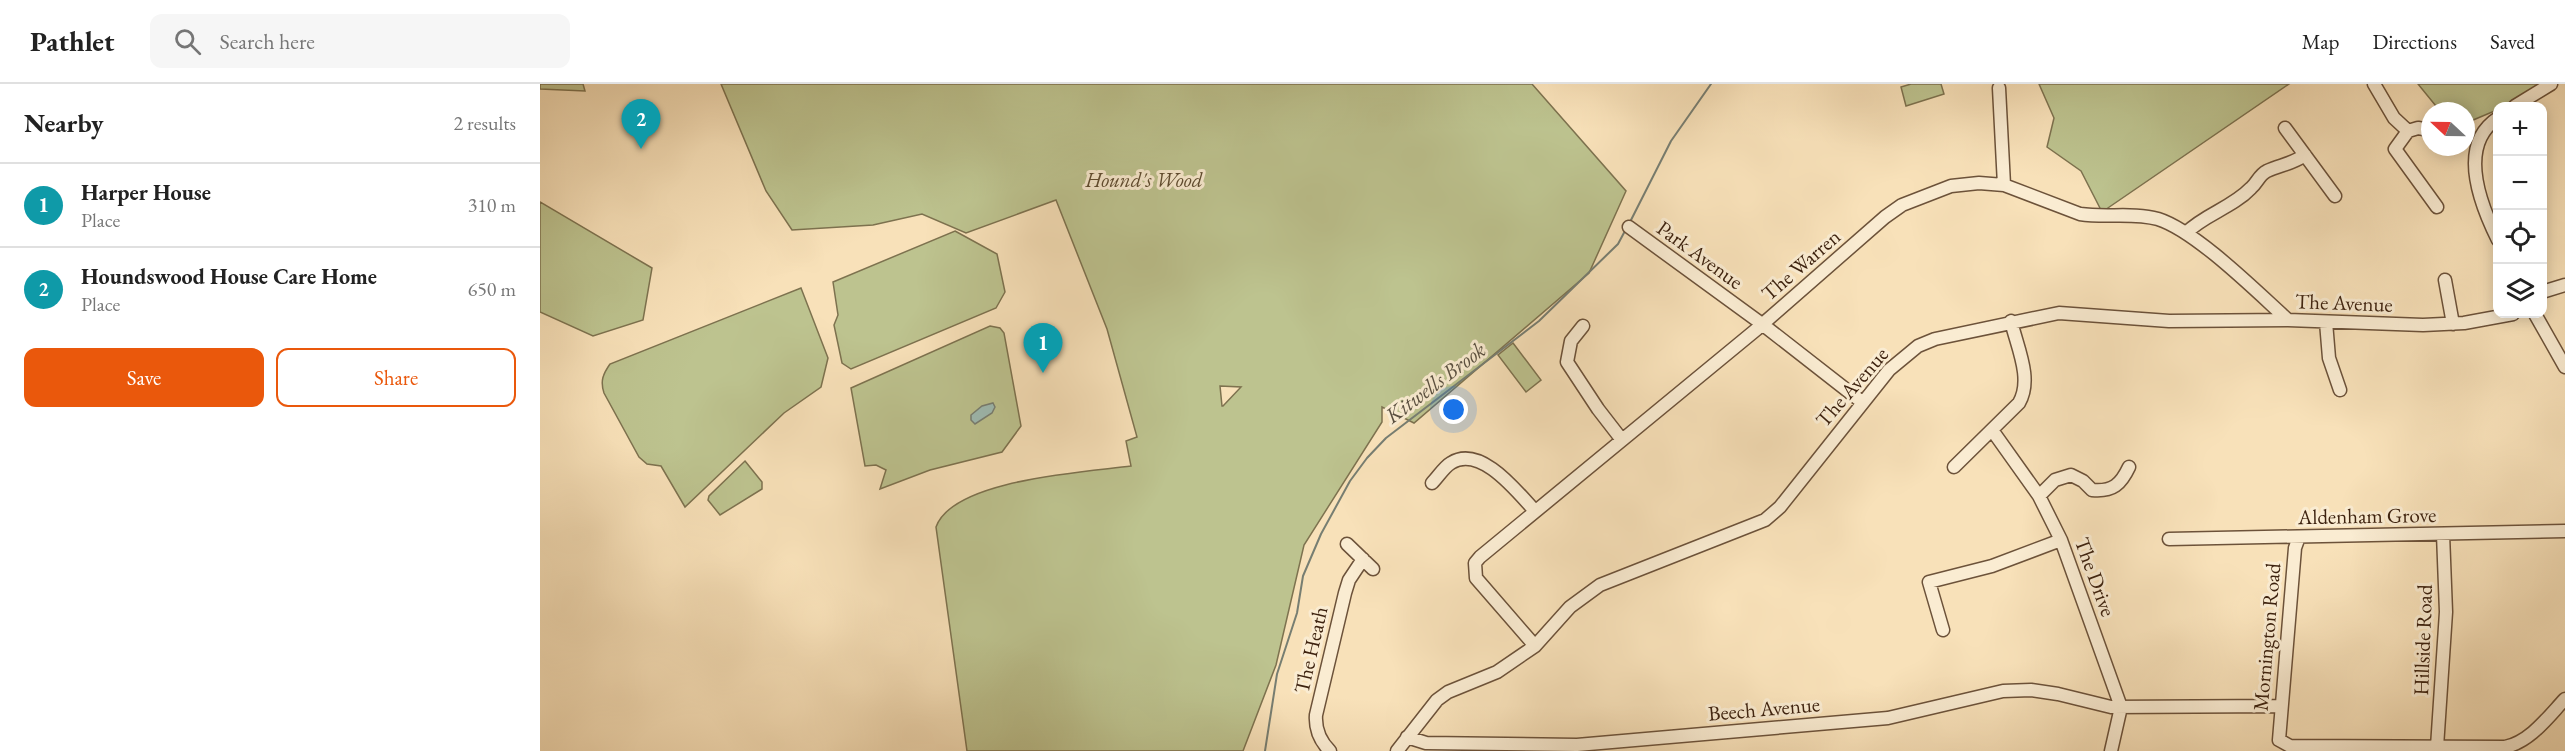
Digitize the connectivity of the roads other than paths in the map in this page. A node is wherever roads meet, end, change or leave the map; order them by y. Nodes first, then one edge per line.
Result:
1 (2374, 84) edge
2 (2551, 84) edge
3 (1999, 88) dead end
4 (2522, 102) edge
5 (2493, 122) edge
6 (2285, 128) dead end
7 (2421, 128) edge
8 (2408, 131) junction
9 (2475, 140) edge
10 (2305, 155) junction
11 (2473, 156) edge
12 (2004, 185) junction
13 (2335, 196) dead end
14 (2437, 207) dead end
15 (2493, 226) edge
16 (1629, 227) dead end
17 (2186, 233) junction
18 (2445, 280) dead end
19 (2565, 285) edge
20 (2547, 290) edge
21 (2493, 317) edge
22 (2537, 318) edge
23 (2288, 320) junction
24 (2011, 321) junction
25 (2326, 322) junction
26 (1762, 324) junction
27 (2453, 324) junction
28 (1582, 326) dead end
29 (2565, 368) edge
30 (2340, 390) dead end
31 (1862, 402) junction
32 (1992, 430) junction
33 (1622, 440) junction
34 (1954, 467) dead end
35 (2129, 467) dead end
36 (1432, 483) dead end
37 (2039, 496) junction
38 (1535, 512) junction
39 (2565, 531) edge
40 (2443, 534) junction
41 (2299, 537) junction
42 (2169, 539) dead end
43 (2061, 540) junction
44 (1347, 543) dead end
45 (1363, 559) junction
46 (1373, 569) dead end
47 (1943, 630) dead end
48 (1535, 646) junction
49 (2565, 699) edge
50 (2280, 706) junction
51 (2121, 707) junction
52 (1407, 737) junction
53 (2437, 747) junction
54 (1330, 751) edge
55 (1397, 751) edge
56 (2111, 751) edge

1 - 8 street
2 - 4 street
3 - 12 street
5 - 9 street
6 - 10 street
7 - 8 street
8 - 14 street
10 - 13 street
10 - 17 street
11 - 15 street
12 - 17 street, The Warren
12 - 26 street, The Warren
16 - 26 street, Park Avenue
17 - 23 street, The Warren
18 - 27 street
19 - 20 street
21 - 27 street, The Avenue
22 - 29 street
23 - 24 street, The Avenue
23 - 25 street, The Avenue
24 - 31 street, The Avenue
24 - 32 street
25 - 27 street, The Avenue
25 - 30 street
26 - 31 street, Park Avenue
26 - 33 street, The Warren
28 - 33 street
31 - 48 street, The Avenue
32 - 34 street
32 - 37 street, The Drive
33 - 38 street, The Warren
35 - 37 street
36 - 38 street
37 - 43 street, The Drive
38 - 48 street, The Warren
39 - 40 street, Aldenham Grove
40 - 41 street, Aldenham Grove
40 - 53 street, Hillside Road
41 - 42 street, Aldenham Grove
41 - 50 street, Mornington Road
43 - 47 street
43 - 51 street, The Drive
44 - 45 street
45 - 46 street
45 - 54 street, The Heath
48 - 52 street, The Avenue
49 - 53 street
50 - 51 street, Beech Avenue
50 - 53 street, Mornington Road
51 - 52 street, Beech Avenue
51 - 56 street
52 - 55 street, The Avenue

